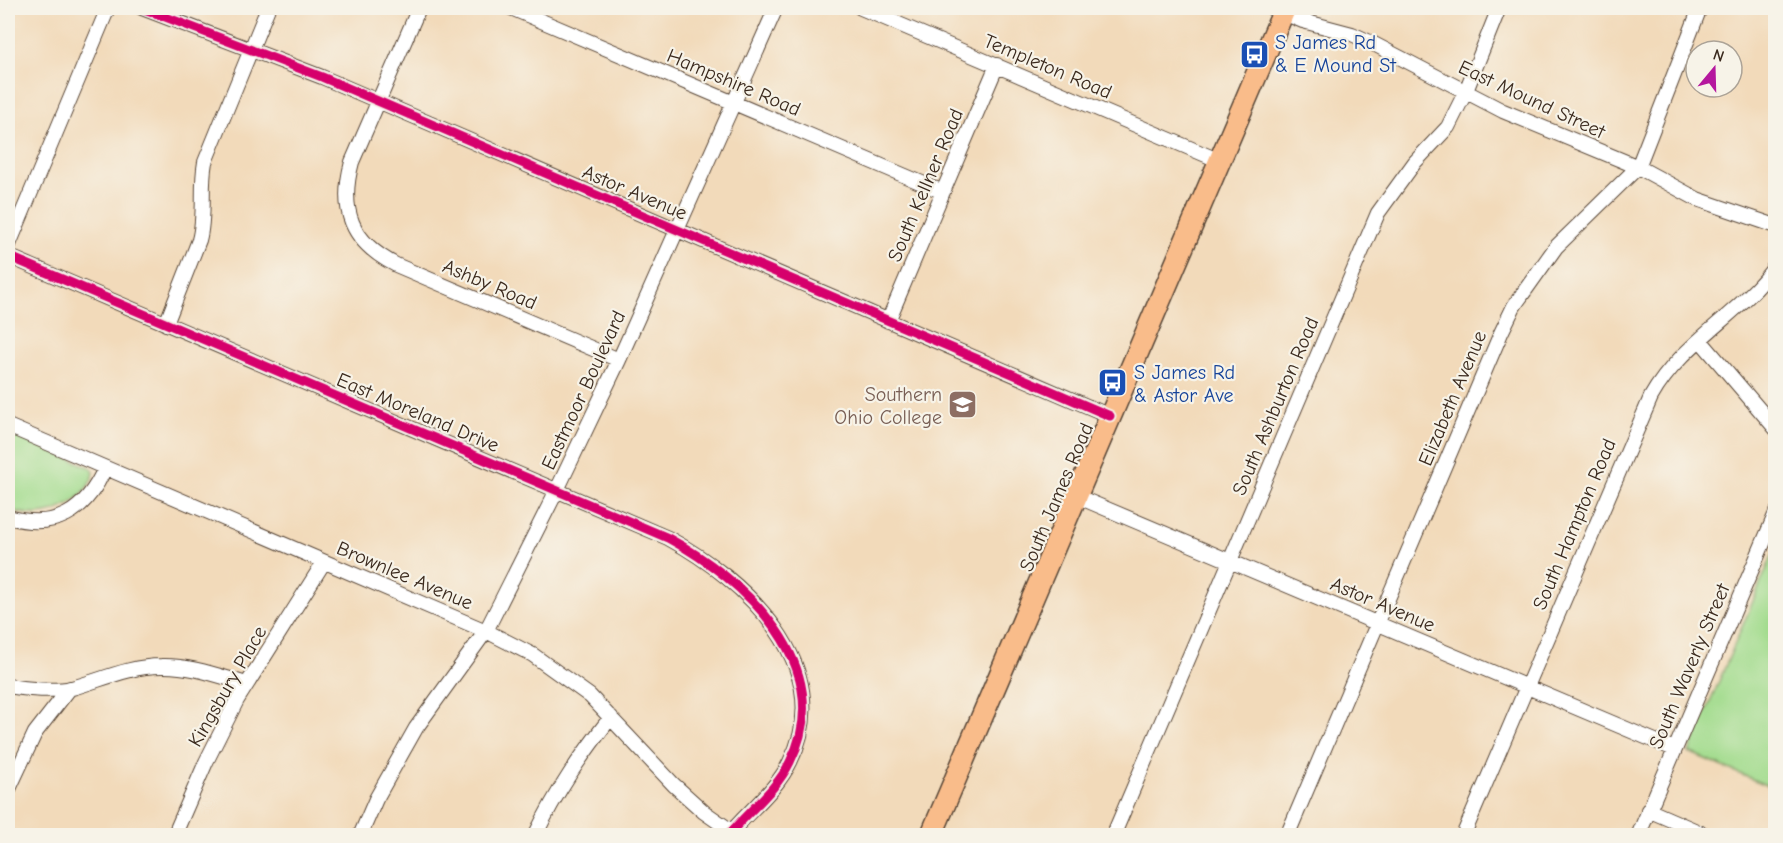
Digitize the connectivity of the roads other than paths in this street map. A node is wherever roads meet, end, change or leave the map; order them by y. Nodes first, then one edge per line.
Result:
1 (108, 8) edge
2 (142, 8) edge
3 (268, 8) edge
4 (419, 8) edge
5 (511, 8) edge
6 (776, 8) edge
7 (861, 8) edge
8 (1499, 8) edge
9 (1700, 8) edge
10 (1280, 9) edge
11 (250, 49) junction
12 (997, 66) junction
13 (1466, 91) junction
14 (379, 102) junction
15 (734, 103) junction
16 (1220, 160) junction
17 (1638, 167) junction
18 (943, 192) junction
19 (1776, 226) edge
20 (678, 230) junction
21 (8, 247) edge
22 (8, 256) edge
23 (1776, 264) edge
24 (888, 321) junction
25 (166, 324) junction
26 (1700, 340) junction
27 (619, 360) junction
28 (1110, 416) junction
29 (8, 426) edge
30 (1776, 429) edge
31 (105, 468) junction
32 (556, 490) junction
33 (1076, 496) junction
34 (1776, 513) edge
35 (8, 518) edge
36 (1230, 561) junction
37 (324, 562) junction
38 (1377, 623) junction
39 (486, 631) junction
40 (247, 684) junction
41 (8, 686) edge
42 (1526, 687) junction
43 (70, 688) junction
44 (611, 717) junction
45 (1674, 749) junction
46 (8, 791) edge
47 (1648, 810) junction
48 (732, 834) edge
49 (174, 836) edge
50 (360, 836) edge
51 (535, 836) edge
52 (931, 836) edge
53 (1113, 836) edge
54 (1287, 836) edge
55 (1463, 836) edge
56 (1638, 836) edge
57 (1708, 836) edge

1 - 21 street
2 - 11 street, Astor Avenue
3 - 11 street
4 - 14 street
5 - 15 street, Hampshire Road
6 - 15 street, Eastmoor Boulevard
7 - 12 street, Templeton Road
8 - 13 street, South Ashburton Road
9 - 17 street, Elizabeth Avenue
10 - 13 street, East Mound Street
10 - 16 main road, South James Road
11 - 14 street, Astor Avenue
11 - 25 street
12 - 16 street, Templeton Road
12 - 18 street, South Kellner Road
13 - 17 street, East Mound Street
13 - 36 street, South Ashburton Road
14 - 20 street, Astor Avenue
14 - 27 street, Ashby Road
15 - 18 street, Hampshire Road
15 - 20 street, Eastmoor Boulevard
16 - 28 main road, South James Road
17 - 19 street, East Mound Street
17 - 38 street, Elizabeth Avenue
18 - 24 street, South Kellner Road
20 - 24 street, Astor Avenue
20 - 27 street, Eastmoor Boulevard
22 - 25 street, East Moreland Drive
23 - 26 street, South Hampton Road
24 - 28 street, Astor Avenue
25 - 32 street, East Moreland Drive
26 - 30 street
26 - 42 street, South Hampton Road
27 - 32 street, Eastmoor Boulevard
28 - 33 main road, South James Road
29 - 31 street, Brownlee Avenue
31 - 35 street
31 - 37 street, Brownlee Avenue
32 - 39 street, Eastmoor Boulevard
32 - 48 street, East Moreland Drive
33 - 36 street, Astor Avenue
33 - 52 main road, South James Road
34 - 45 street, South Waverly Street
36 - 38 street, Astor Avenue
36 - 53 street, South Ashburton Road
37 - 39 street, Brownlee Avenue
37 - 40 street, Kingsbury Place
38 - 42 street, Astor Avenue
38 - 54 street, Elizabeth Avenue
39 - 44 street, Brownlee Avenue
39 - 50 street, Eastmoor Boulevard
40 - 43 street
40 - 49 street, Kingsbury Place
41 - 43 street
42 - 45 street, Astor Avenue
42 - 55 street, South Hampton Road
43 - 46 street
44 - 48 street, Brownlee Avenue
44 - 51 street
45 - 47 street, South Waverly Street
47 - 56 street, South Waverly Street
47 - 57 street

